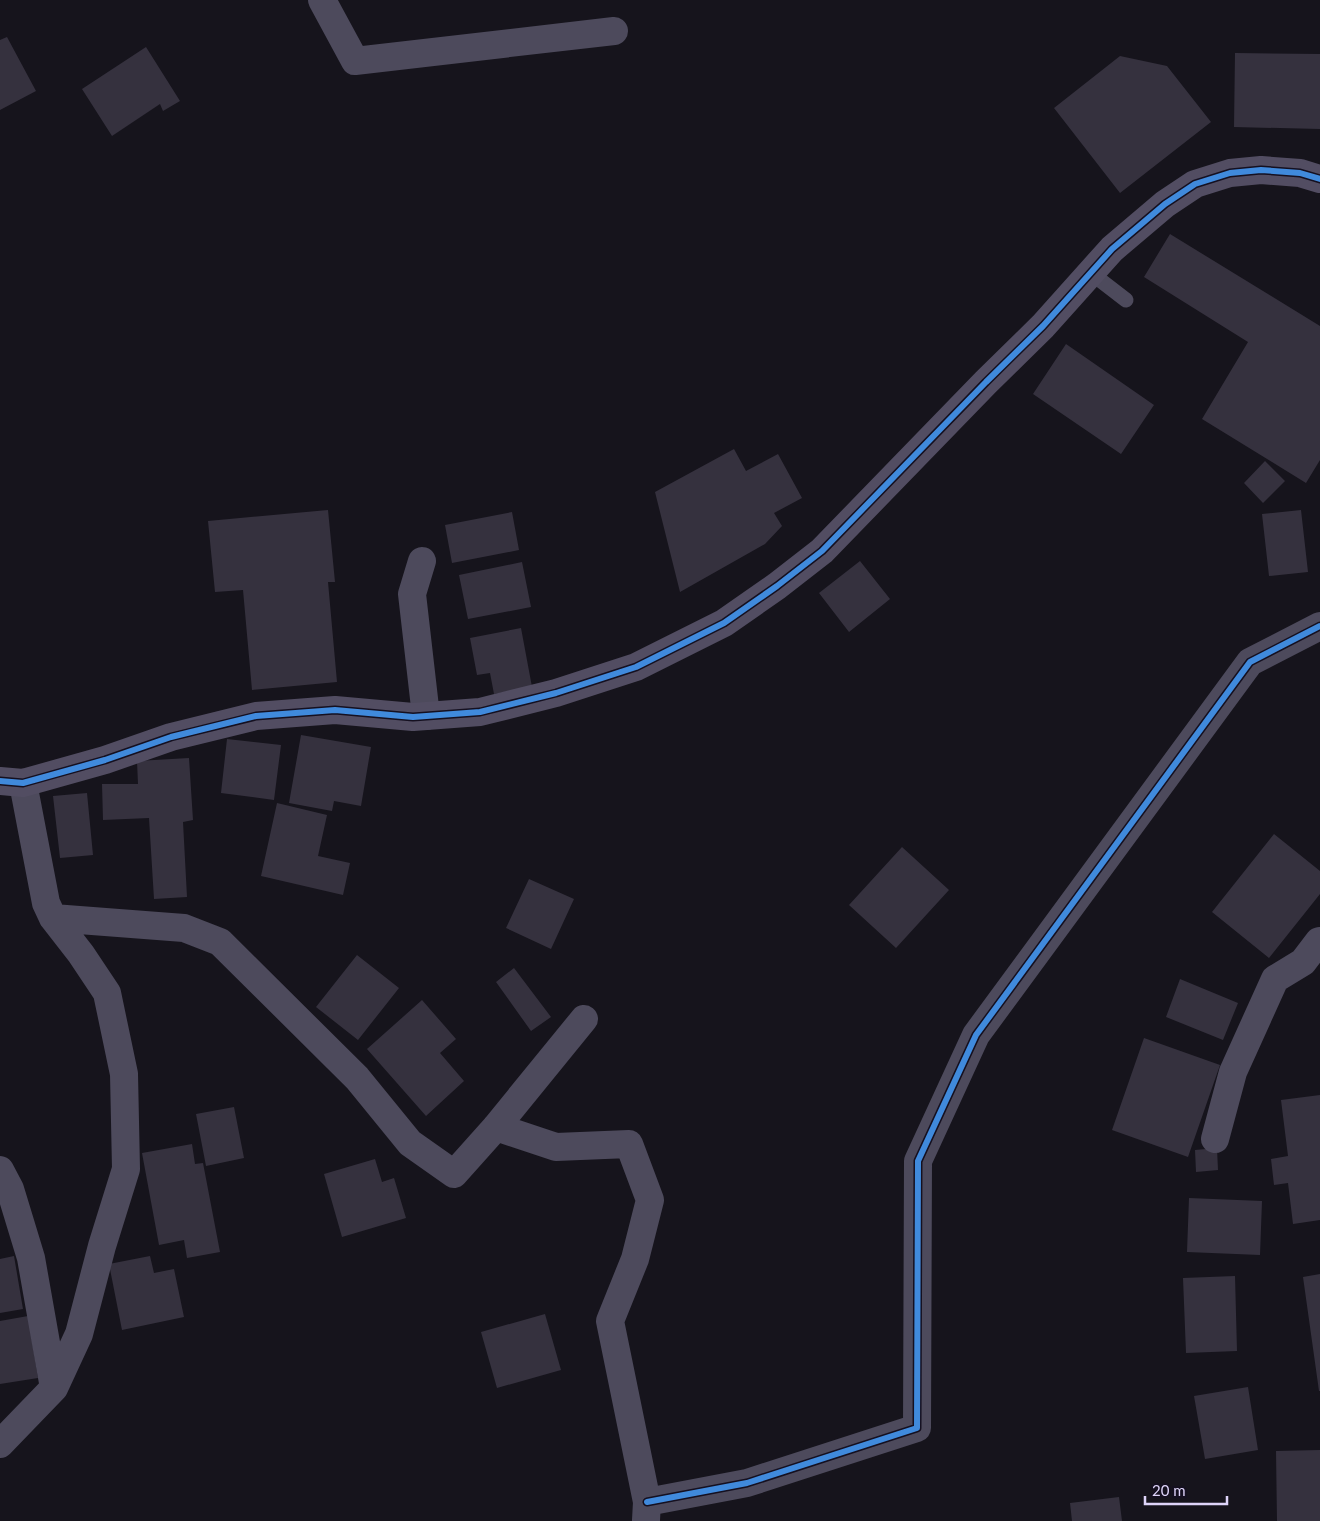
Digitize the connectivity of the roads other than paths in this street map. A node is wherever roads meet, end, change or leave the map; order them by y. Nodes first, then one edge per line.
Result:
1 (322, 0) edge
2 (614, 31) dead end
3 (1320, 179) edge
4 (1091, 273) junction
5 (1126, 300) dead end
6 (422, 561) dead end
7 (1320, 626) edge
8 (426, 716) junction
9 (11, 782) edge
10 (53, 918) junction
11 (1320, 941) edge
12 (584, 1019) dead end
13 (496, 1127) junction
14 (1215, 1140) dead end
15 (0, 1170) edge
16 (54, 1388) junction
17 (0, 1444) edge
18 (646, 1511) edge

1 - 2 street
3 - 4 street
4 - 5 lane
4 - 8 street
6 - 8 street
7 - 18 street
8 - 9 street
9 - 10 street
10 - 13 street
10 - 16 street
11 - 14 street
12 - 13 street
13 - 18 street
15 - 16 street
16 - 17 street

